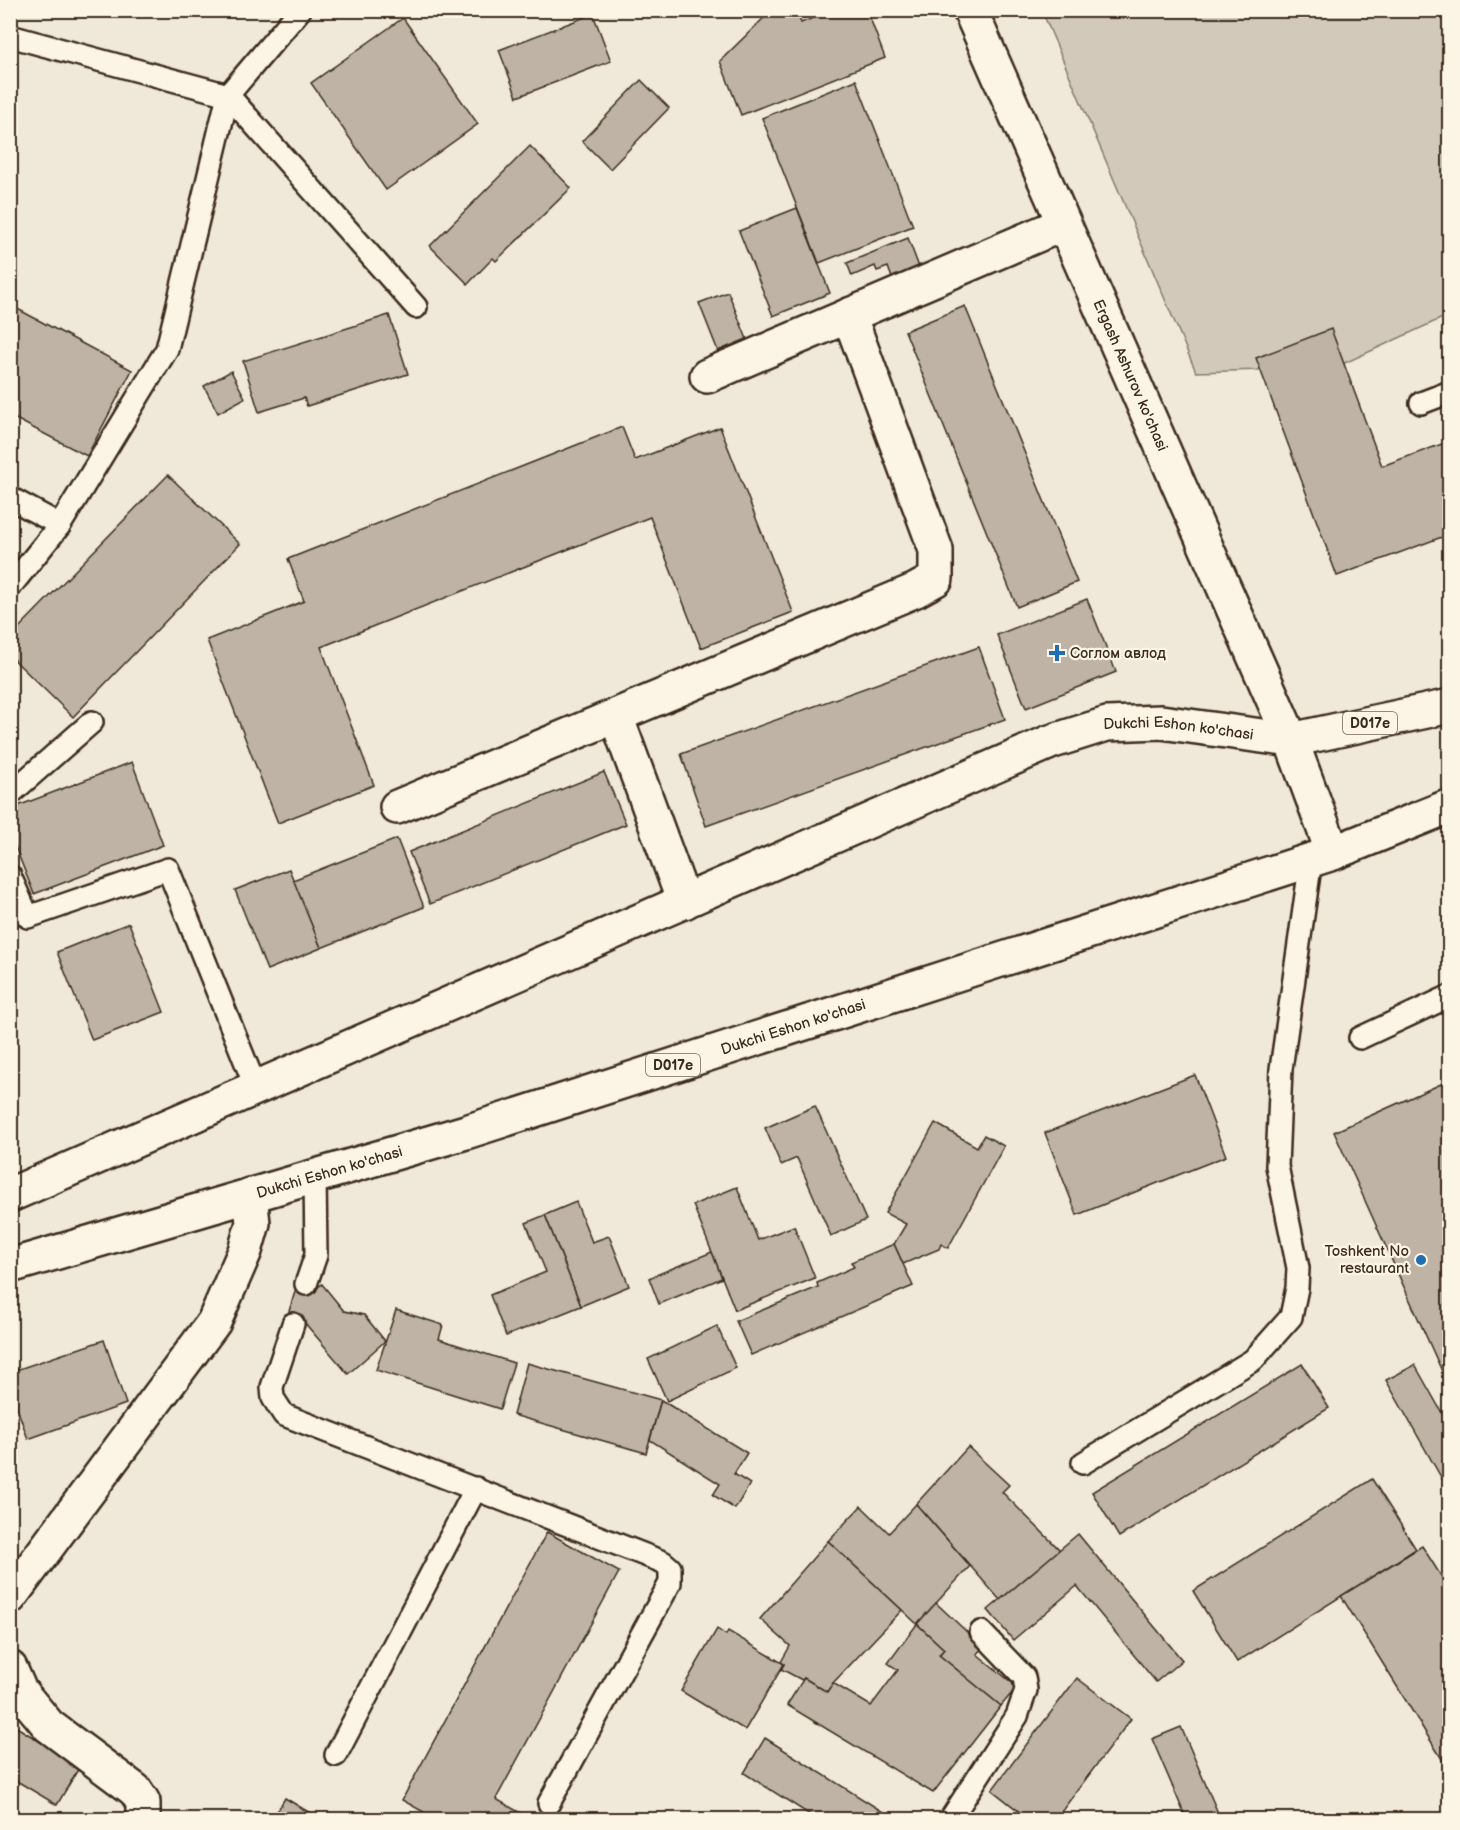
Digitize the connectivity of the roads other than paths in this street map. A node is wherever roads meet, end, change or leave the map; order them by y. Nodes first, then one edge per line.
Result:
1 (300, 10) edge
2 (969, 10) edge
3 (10, 36) edge
4 (228, 95) junction
5 (1064, 224) junction
6 (416, 307) dead end
7 (849, 315) junction
8 (707, 376) dead end
9 (1449, 392) edge
10 (1421, 403) dead end
11 (10, 498) edge
12 (60, 525) junction
13 (10, 587) edge
14 (1449, 706) edge
15 (616, 716) junction
16 (92, 722) dead end
17 (1291, 740) junction
18 (10, 794) edge
19 (1449, 806) edge
20 (396, 807) dead end
21 (1322, 856) junction
22 (10, 876) edge
23 (684, 902) junction
24 (1449, 996) edge
25 (1360, 1038) dead end
26 (256, 1088) junction
27 (315, 1176) junction
28 (10, 1195) edge
29 (250, 1195) junction
30 (10, 1266) edge
31 (306, 1284) dead end
32 (293, 1324) dead end
33 (1083, 1463) dead end
34 (476, 1488) junction
35 (10, 1597) edge
36 (981, 1632) dead end
37 (10, 1668) edge
38 (336, 1755) dead end
39 (549, 1803) dead end
40 (143, 1820) edge
41 (950, 1820) edge

1 - 4 lane
2 - 5 street, Ergash Ashurov ko'chasi
3 - 4 lane
4 - 6 lane
4 - 12 lane
5 - 7 street
5 - 17 street, Ergash Ashurov ko'chasi
7 - 8 street
7 - 15 street
9 - 10 lane
11 - 12 lane
12 - 13 lane
14 - 17 street, Dukchi Eshon ko'chasi / D017e
15 - 20 street
15 - 23 street
16 - 18 lane
17 - 21 street
17 - 23 street, Dukchi Eshon ko'chasi / D017e
19 - 21 street, Dukchi Eshon ko'chasi / D017e
21 - 27 street, Dukchi Eshon ko'chasi / D017e
21 - 33 lane
22 - 26 lane
23 - 26 street, Dukchi Eshon ko'chasi / D017e
24 - 25 lane
26 - 28 street, Dukchi Eshon ko'chasi / D017e
27 - 29 street, Dukchi Eshon ko'chasi / D017e
27 - 31 lane
29 - 30 street, Dukchi Eshon ko'chasi / D017e
29 - 35 street
32 - 34 lane
34 - 38 lane
34 - 39 lane
36 - 41 lane
37 - 40 street

